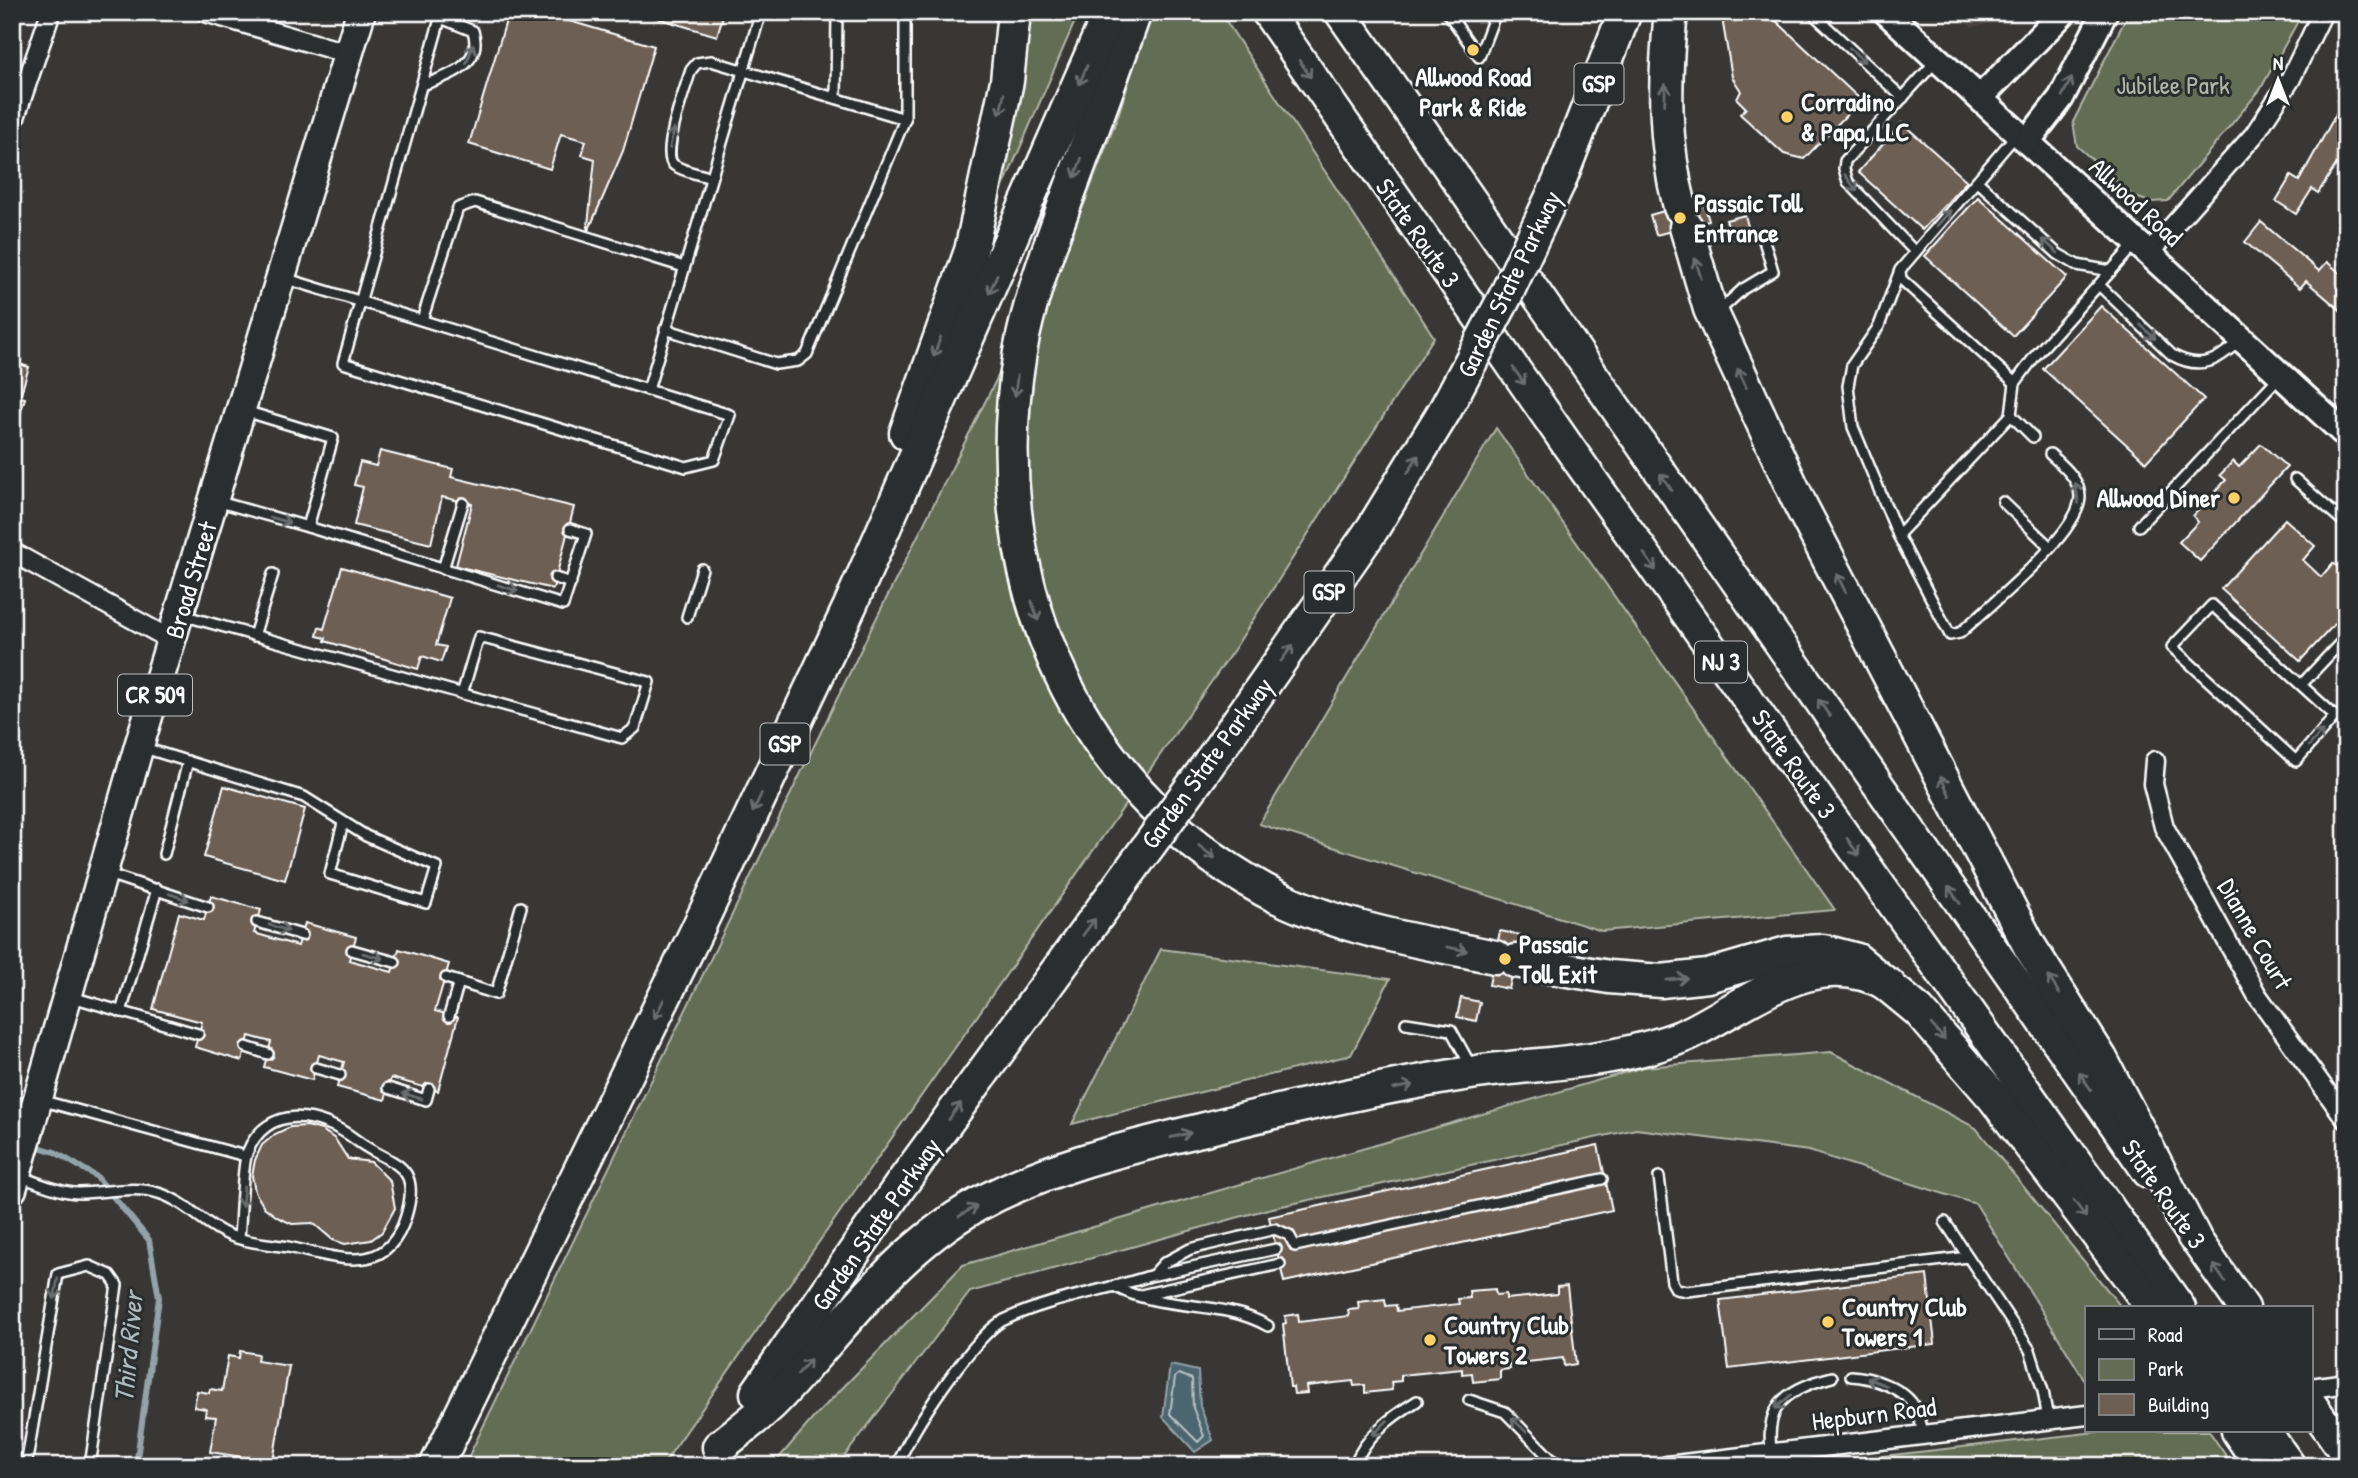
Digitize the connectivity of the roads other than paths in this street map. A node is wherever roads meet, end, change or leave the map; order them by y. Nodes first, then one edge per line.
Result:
1 (51, 12) edge
2 (205, 12) edge
3 (361, 12) edge
4 (761, 12) edge
5 (837, 12) edge
6 (905, 12) edge
7 (1014, 12) edge
8 (1110, 12) edge
9 (1135, 12) edge
10 (1267, 12) edge
11 (1339, 12) edge
12 (1447, 12) edge
13 (1496, 12) edge
14 (1614, 12) edge
15 (1625, 12) edge
16 (1671, 12) edge
17 (1811, 12) edge
18 (1886, 12) edge
19 (2064, 12) edge
20 (2105, 12) edge
21 (2323, 12) edge
22 (441, 15) edge
23 (349, 54) junction
24 (1937, 59) junction
25 (744, 70) junction
26 (422, 85) junction
27 (836, 98) junction
28 (1903, 98) junction
29 (1980, 98) junction
30 (905, 119) junction
31 (12, 126) edge
32 (2023, 137) junction
33 (1564, 169) junction
34 (711, 178) junction
35 (1977, 181) junction
36 (1762, 234) dead end
37 (2142, 248) junction
38 (1914, 253) junction
39 (684, 267) junction
40 (1900, 270) junction
41 (2111, 271) junction
42 (281, 277) junction
43 (2099, 285) junction
44 (361, 301) junction
45 (1714, 317) junction
46 (422, 320) junction
47 (665, 329) junction
48 (2241, 339) junction
49 (2280, 376) junction
50 (2015, 383) junction
51 (648, 390) junction
52 (242, 411) junction
53 (2011, 415) junction
54 (2346, 435) edge
55 (2033, 437) dead end
56 (2050, 454) dead end
57 (2295, 479) dead end
58 (215, 501) junction
59 (2003, 502) dead end
60 (463, 503) dead end
61 (2346, 524) edge
62 (2138, 526) dead end
63 (308, 527) junction
64 (570, 529) dead end
65 (1898, 535) junction
66 (2050, 547) junction
67 (12, 552) edge
68 (443, 569) junction
69 (702, 569) dead end
70 (272, 574) dead end
71 (555, 578) dead end
72 (570, 583) junction
73 (687, 617) dead end
74 (177, 628) junction
75 (254, 636) junction
76 (2346, 637) edge
77 (822, 664) junction
78 (2301, 685) junction
79 (462, 694) junction
80 (139, 746) junction
81 (188, 761) junction
82 (2155, 761) dead end
83 (343, 823) junction
84 (164, 854) dead end
85 (104, 873) junction
86 (157, 889) junction
87 (208, 907) dead end
88 (521, 907) dead end
89 (257, 922) dead end
90 (302, 935) dead end
91 (352, 950) dead end
92 (395, 962) dead end
93 (446, 978) dead end
94 (458, 982) junction
95 (1889, 985) junction
96 (70, 996) junction
97 (121, 1012) junction
98 (449, 1016) dead end
99 (1406, 1023) dead end
100 (198, 1034) dead end
101 (246, 1047) dead end
102 (268, 1054) dead end
103 (316, 1068) dead end
104 (1475, 1072) junction
105 (340, 1075) dead end
106 (388, 1088) dead end
107 (429, 1088) dead end
108 (37, 1106) junction
109 (2346, 1119) edge
110 (245, 1156) junction
111 (16, 1177) edge
112 (1659, 1177) dead end
113 (1602, 1178) dead end
114 (1945, 1222) dead end
115 (239, 1237) junction
116 (2194, 1237) junction
117 (1276, 1248) dead end
118 (1968, 1257) junction
119 (1280, 1264) dead end
120 (1153, 1275) junction
121 (1116, 1287) junction
122 (1134, 1296) junction
123 (2151, 1306) edge
124 (2178, 1306) edge
125 (2243, 1306) edge
126 (1268, 1326) dead end
127 (1851, 1376) dead end
128 (1832, 1377) dead end
129 (2346, 1383) edge
130 (2312, 1388) edge
131 (1469, 1400) dead end
132 (1418, 1401) dead end
133 (2312, 1405) edge
134 (2085, 1415) edge
135 (2048, 1419) junction
136 (2239, 1432) edge
137 (2266, 1432) edge
138 (1924, 1435) junction
139 (2346, 1454) edge
140 (712, 1456) edge
141 (1772, 1459) edge
142 (26, 1466) edge
143 (90, 1466) edge
144 (436, 1466) edge
145 (897, 1466) edge
146 (1354, 1466) edge
147 (1558, 1466) edge
148 (1667, 1466) edge
149 (2262, 1466) edge
150 (2290, 1466) edge

1 - 31 street
2 - 23 street
3 - 23 main road, Broad Street / CR 509
4 - 25 lane
5 - 27 lane
6 - 30 lane
7 -> 77 highway
8 -> 77 highway, GSP
9 -> 95 highway
10 -> 124 highway, State Route 3 / NJ 3
116 -> 11 highway, State Route 3 / NJ 3
12 - 13 lane
14 - 33 highway
15 - 33 highway, Garden State Parkway / GSP
45 -> 16 highway
17 -> 28 lane
18 - 24 main road, Allwood Road
19 - 29 main road
32 -> 20 main road
21 - 37 street
22 - 26 lane
26 -> 22 lane
23 - 42 main road, Broad Street / CR 509
24 - 28 lane
24 - 29 main road, Allwood Road
25 - 27 lane
25 - 34 lane
34 -> 25 lane
26 - 44 lane
27 - 30 lane
28 -> 38 lane
29 - 32 main road, Allwood Road
30 - 47 lane
32 - 35 lane
32 - 37 main road, Allwood Road
140 -> 33 highway, Garden State Parkway / GSP, bridge
34 - 39 lane
38 -> 35 lane
41 -> 35 lane
36 - 45 lane
37 - 41 lane
37 - 48 main road, Allwood Road
38 - 40 lane
39 - 46 lane
39 - 47 lane
40 - 50 lane
40 - 65 lane
41 - 43 lane
42 - 44 lane
42 - 52 main road, Broad Street / CR 509
43 -> 48 lane
43 - 50 lane
44 - 46 lane
44 - 51 lane
116 -> 45 highway
46 - 51 lane
47 - 51 lane
48 - 49 main road, Allwood Road
49 - 54 main road, Allwood Road
49 - 62 lane
50 - 53 lane
52 - 58 main road, Broad Street / CR 509
52 - 63 lane
53 - 55 lane
53 - 65 lane
66 -> 56 lane
57 - 61 lane
58 -> 63 lane
58 - 74 main road, Broad Street / CR 509
59 - 66 lane
60 - 68 lane
63 - 68 lane
64 - 72 lane
65 - 66 lane
67 - 74 street
68 -> 72 lane
69 - 73 lane
70 - 75 lane
71 - 72 lane
74 - 75 lane
74 - 80 main road, Broad Street / CR 509
75 - 79 lane
76 - 78 lane
77 -> 144 highway, GSP
78 -> 78 lane
79 - 79 lane
80 - 81 lane
80 - 85 main road, Broad Street / CR 509
81 - 83 lane
81 - 84 lane
82 - 109 street, Dianne Court
83 - 83 lane
85 - 86 lane
85 - 96 main road, Broad Street / CR 509
86 -> 87 lane
86 - 97 lane
88 - 94 lane
89 -> 90 lane
91 -> 92 lane
93 - 94 lane
94 - 98 lane
95 - 104 highway
95 -> 123 highway
96 - 97 lane
96 - 108 main road, Broad Street / CR 509
97 - 100 lane
99 - 104 lane
101 - 102 lane
103 - 105 lane
140 -> 104 highway
107 -> 106 lane
108 - 110 lane
108 - 111 main road, Broad Street / CR 509
110 -> 115 lane
110 - 115 lane
111 - 115 lane
112 - 118 lane
113 - 120 lane
114 - 118 lane
125 -> 116 highway, State Route 3 / NJ 3
117 - 120 lane
118 - 135 lane
119 - 122 lane
120 - 121 lane
121 - 122 lane
121 - 145 lane
122 - 126 lane
138 -> 127 lane
128 -> 141 lane
129 - 130 street
147 -> 131 lane
132 -> 146 lane
133 - 139 highway
134 - 135 street, Hepburn Road
135 - 138 street, Hepburn Road
136 - 149 highway
137 - 150 highway
138 - 141 street, Hepburn Road
141 - 148 street, Hepburn Road
143 -> 142 lane

